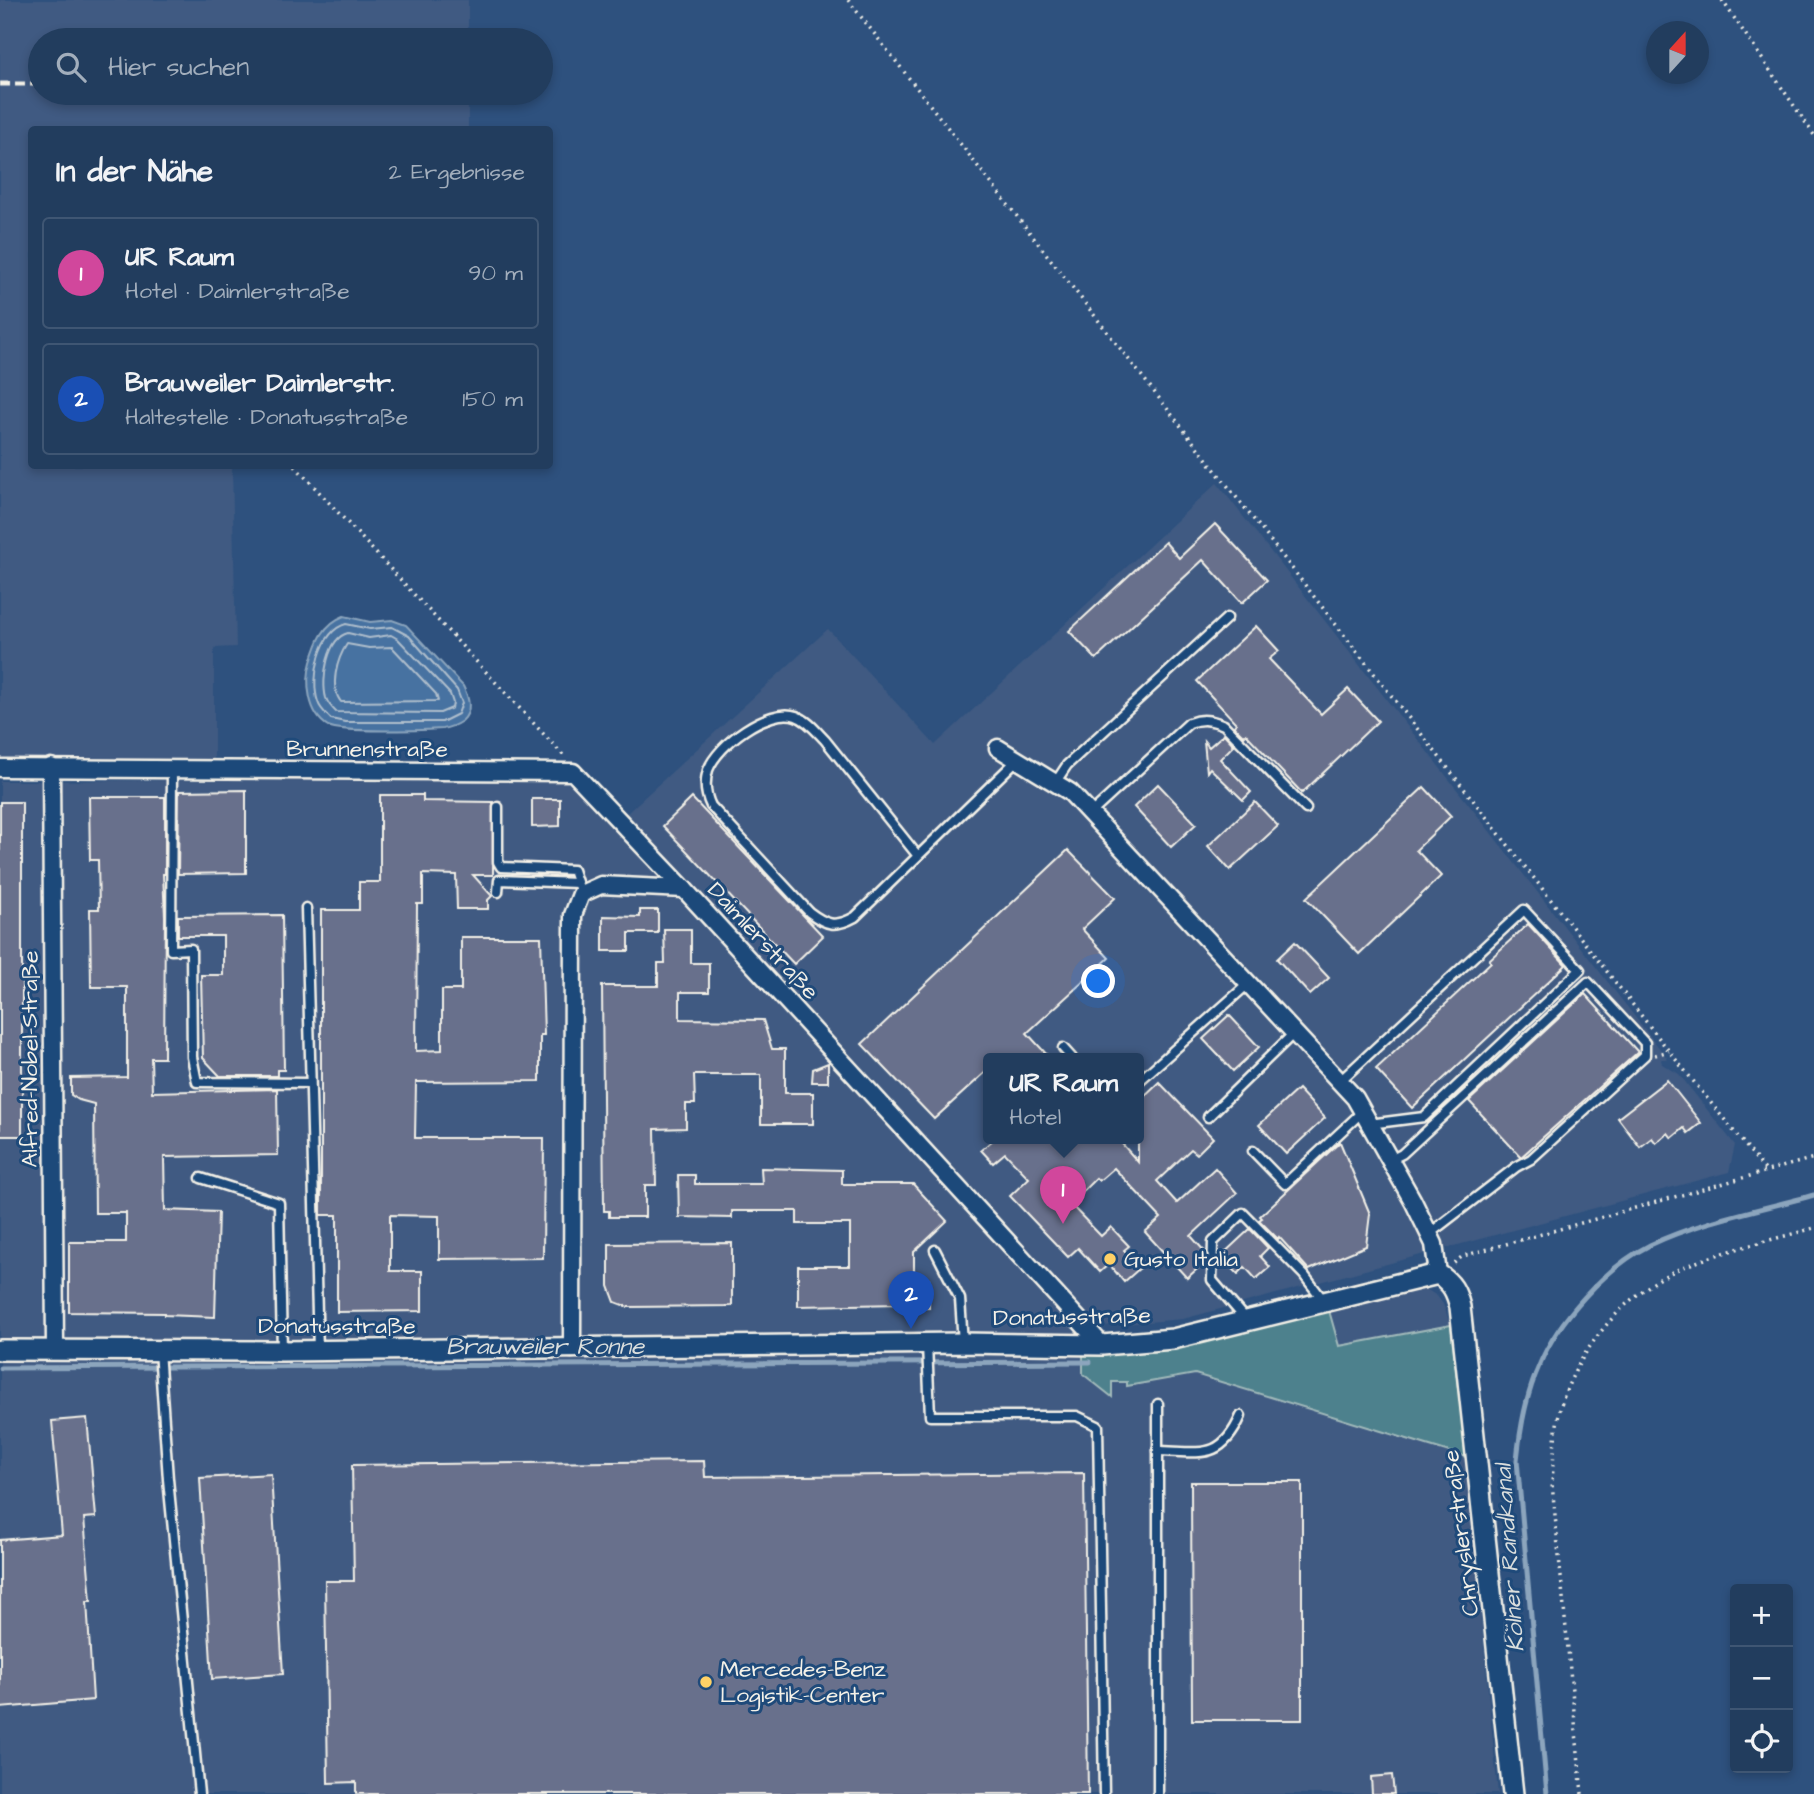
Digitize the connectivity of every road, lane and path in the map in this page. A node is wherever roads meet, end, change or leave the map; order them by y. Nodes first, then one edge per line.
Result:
1 (848, 0) edge
2 (1722, 0) edge
3 (1814, 135) edge
4 (298, 469) edge
5 (1227, 618) dead end
6 (998, 748) dead end
7 (1017, 760) junction
8 (0, 768) edge
9 (51, 768) junction
10 (172, 770) junction
11 (573, 772) junction
12 (1055, 783) junction
13 (498, 807) dead end
14 (1306, 808) dead end
15 (1090, 814) junction
16 (918, 856) junction
17 (579, 888) junction
18 (684, 888) junction
19 (498, 892) dead end
20 (306, 908) dead end
21 (1248, 984) junction
22 (1294, 1033) junction
23 (1063, 1048) dead end
24 (1068, 1053) edge
25 (1144, 1077) edge
26 (1339, 1082) junction
27 (310, 1083) junction
28 (1208, 1117) dead end
29 (1366, 1118) junction
30 (1253, 1152) dead end
31 (1814, 1158) edge
32 (1390, 1160) junction
33 (1766, 1171) junction
34 (201, 1178) dead end
35 (1814, 1228) edge
36 (1429, 1234) junction
37 (935, 1250) dead end
38 (1438, 1274) junction
39 (1324, 1301) junction
40 (1246, 1320) junction
41 (963, 1343) junction
42 (1102, 1345) junction
43 (55, 1349) junction
44 (572, 1349) junction
45 (0, 1350) edge
46 (282, 1351) junction
47 (318, 1351) junction
48 (927, 1352) junction
49 (159, 1354) junction
50 (1158, 1404) dead end
51 (1241, 1416) dead end
52 (1158, 1451) junction
53 (199, 1794) edge
54 (1104, 1794) edge
55 (1158, 1794) edge
56 (1513, 1794) edge
57 (1582, 1794) edge

1 - 33 path
2 - 3 path
4 - 11 path
5 - 12 lane
6 - 7 street
7 - 12 street
7 - 16 lane
8 - 9 street, Brunnenstraße
9 - 10 street, Brunnenstraße
9 - 43 street, Alfred-Nobel-Straße
10 - 11 street, Brunnenstraße
10 - 27 lane
11 - 18 street
12 - 15 street
13 - 17 lane
14 - 15 lane
15 - 21 street
16 - 16 lane
17 - 18 street, Daimlerstraße
17 - 19 lane
17 - 44 street
18 - 42 street, Daimlerstraße
20 - 27 lane
21 - 22 street
21 - 25 lane
22 - 26 street
22 - 28 lane
23 - 24 lane
26 - 29 street
26 - 29 lane
27 - 47 lane
29 - 30 lane
29 - 32 street
31 - 33 path
32 - 36 street
32 - 36 lane
33 - 38 path
34 - 46 lane
35 - 57 path
36 - 38 street
37 - 41 lane
38 - 39 street, Donatusstraße
38 - 56 street, Chryslerstraße
39 - 40 street, Donatusstraße
39 - 40 lane
40 - 42 street, Donatusstraße
41 - 42 street, Donatusstraße
41 - 48 street, Donatusstraße
43 - 45 street, Donatusstraße
43 - 49 street, Donatusstraße
44 - 47 street, Donatusstraße
44 - 48 street, Donatusstraße
46 - 47 street, Donatusstraße
46 - 49 street, Donatusstraße
48 - 54 lane
49 - 53 lane
50 - 52 lane
51 - 52 lane
52 - 55 lane

